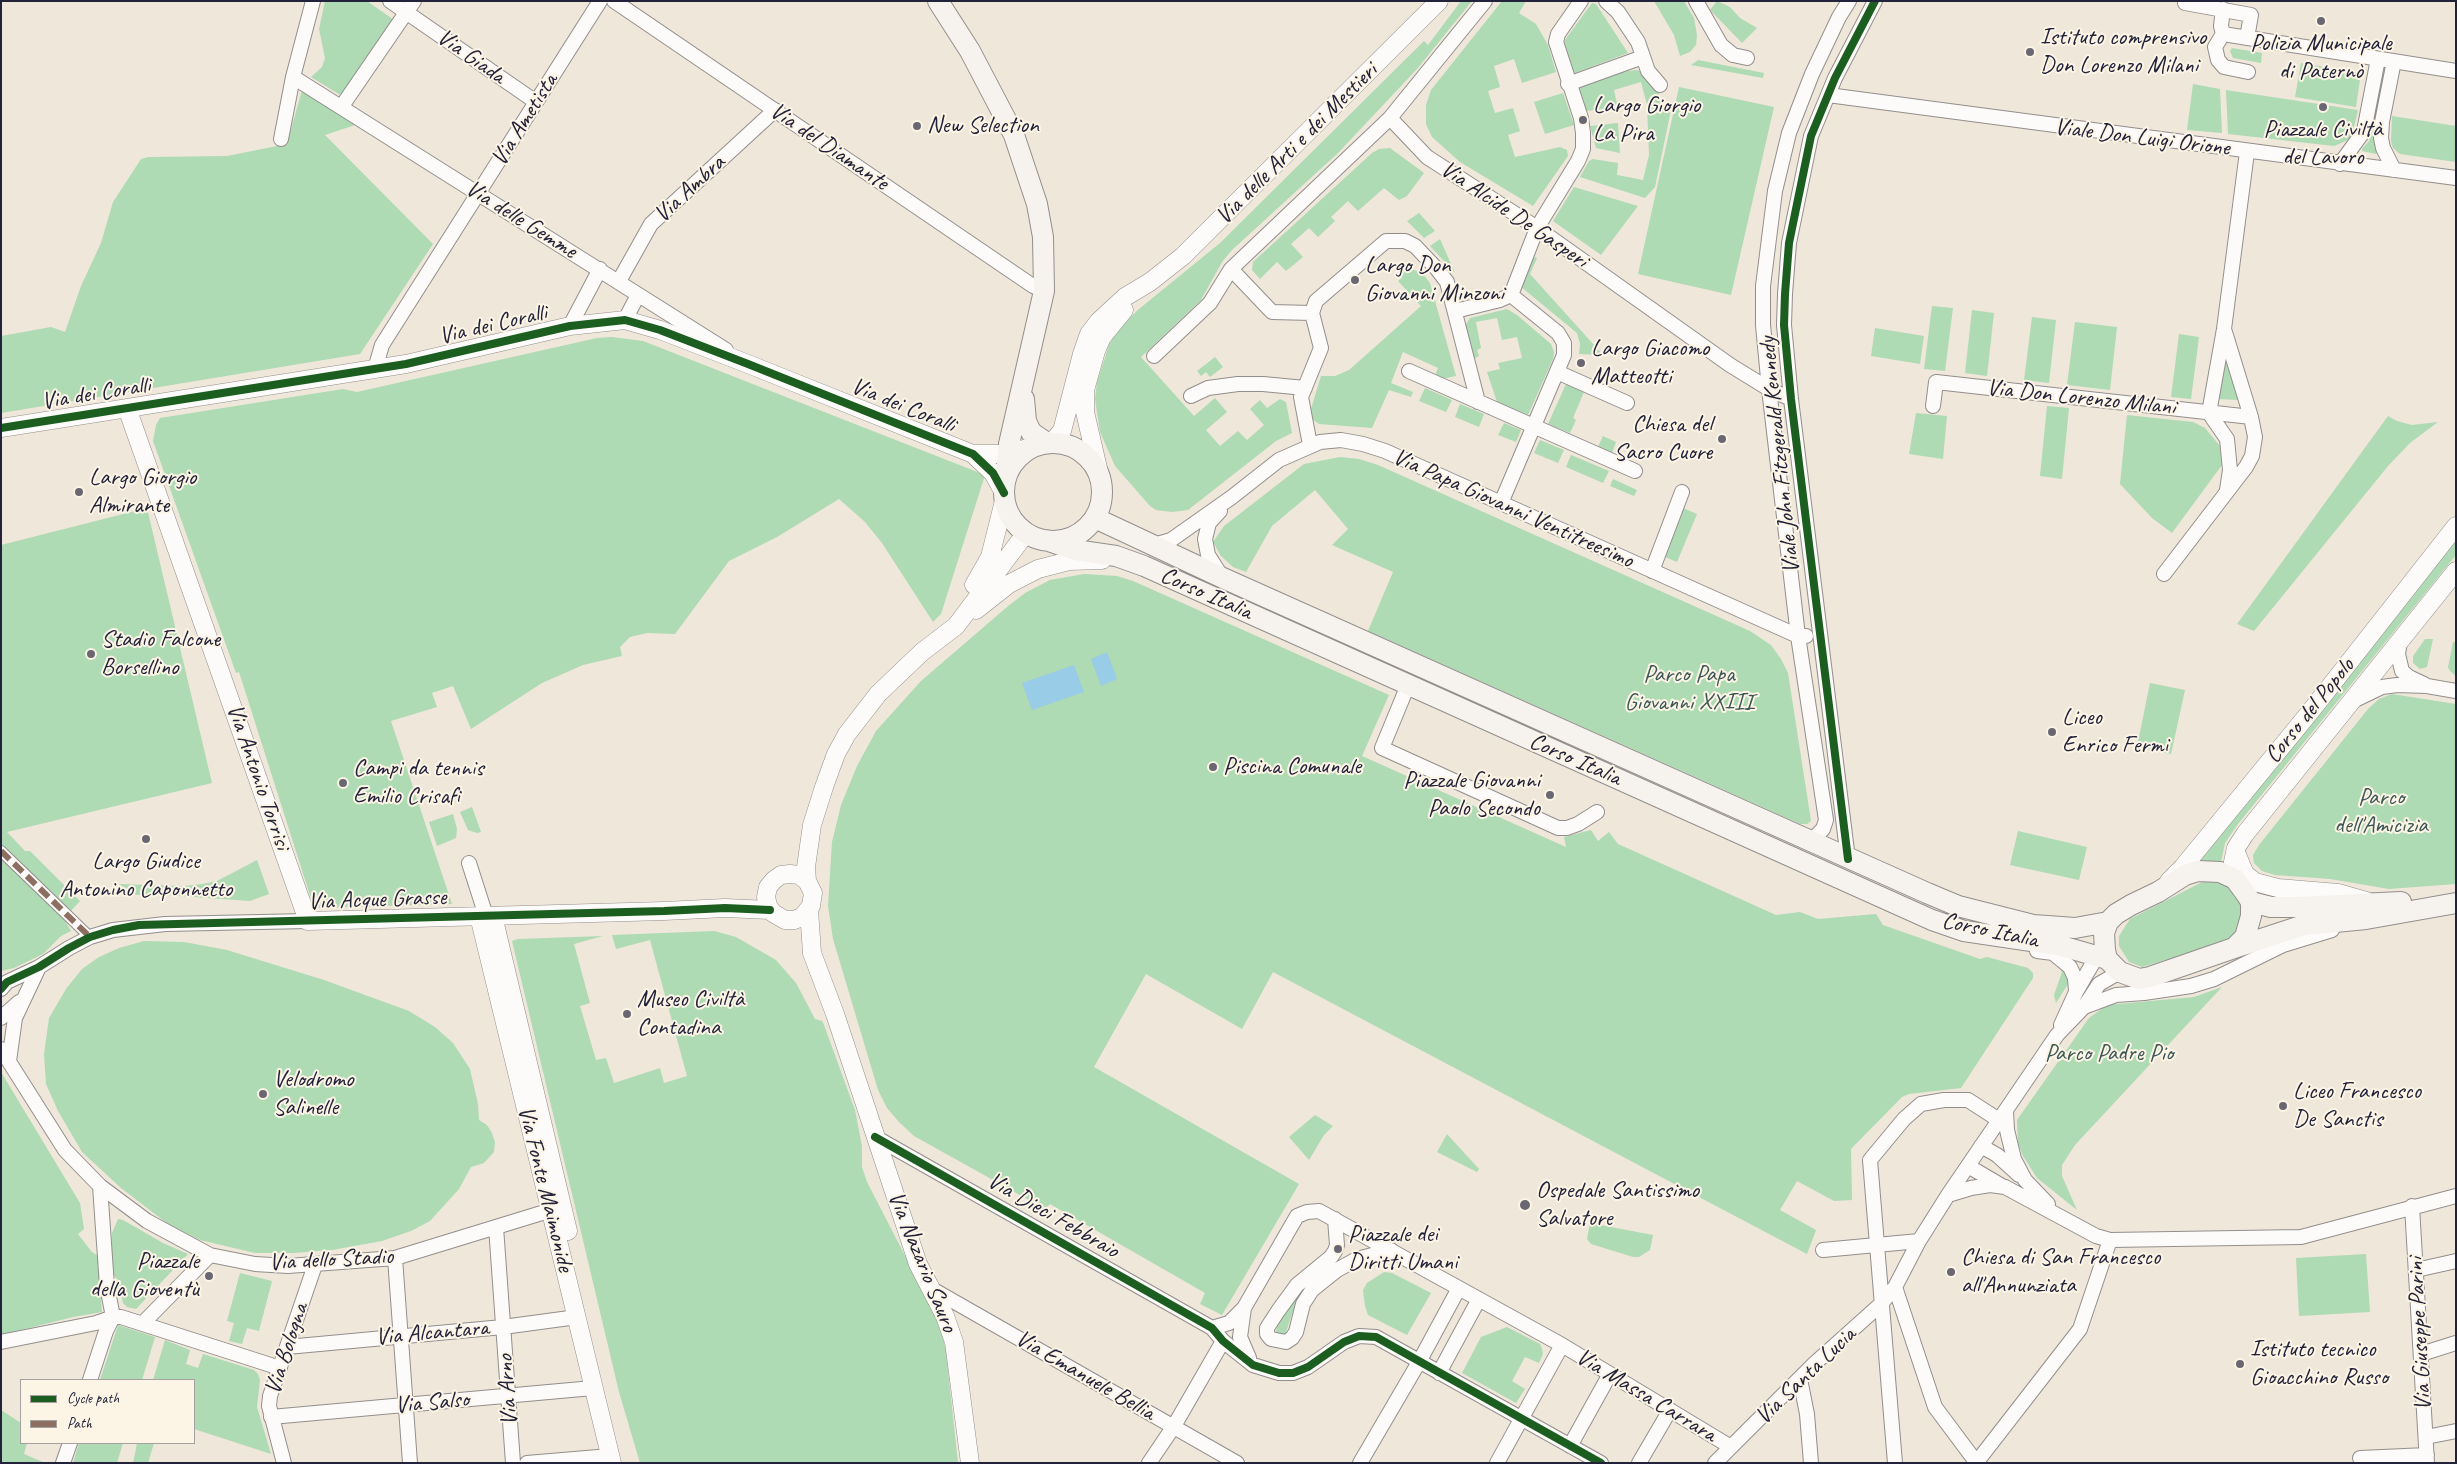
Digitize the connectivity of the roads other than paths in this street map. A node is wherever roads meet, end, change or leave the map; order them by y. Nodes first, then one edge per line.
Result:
1 (313, 1) edge
2 (600, 1) edge
3 (614, 1) edge
4 (938, 1) edge
5 (1439, 1) edge
6 (1485, 1) edge
7 (1581, 1) edge
8 (1606, 1) edge
9 (1696, 1) edge
10 (1848, 1) edge
11 (1875, 1) edge
12 (2185, 3) dead end
13 (401, 4) edge
14 (2223, 9) junction
15 (2223, 34) junction
16 (2247, 38) junction
17 (1643, 57) junction
18 (1747, 58) dead end
19 (2378, 59) junction
20 (2394, 61) junction
21 (2248, 72) dead end
22 (2456, 72) edge
23 (293, 77) junction
24 (1568, 84) junction
25 (1660, 85) dead end
26 (2372, 90) junction
27 (2387, 93) junction
28 (1828, 95) junction
29 (536, 102) junction
30 (342, 106) junction
31 (775, 110) junction
32 (1390, 118) junction
33 (281, 139) dead end
34 (2247, 152) junction
35 (2340, 164) junction
36 (2394, 170) junction
37 (2456, 178) edge
38 (478, 193) junction
39 (1537, 228) junction
40 (600, 269) junction
41 (1231, 269) junction
42 (619, 281) junction
43 (1150, 282) junction
44 (1044, 291) junction
45 (638, 295) junction
46 (1510, 295) junction
47 (1455, 311) junction
48 (1312, 314) junction
49 (625, 320) junction
50 (570, 326) junction
51 (2224, 329) junction
52 (1154, 356) dead end
53 (748, 364) junction
54 (375, 369) junction
55 (1409, 372) dead end
56 (1557, 372) junction
57 (1022, 382) junction
58 (1305, 388) junction
59 (1769, 389) junction
60 (1191, 396) dead end
61 (1791, 399) junction
62 (1478, 402) junction
63 (1627, 403) dead end
64 (1933, 406) dead end
65 (127, 408) junction
66 (2209, 412) junction
67 (2251, 417) junction
68 (1534, 426) junction
69 (1, 428) edge
70 (1045, 444) junction
71 (1310, 445) junction
72 (973, 454) junction
73 (1007, 454) junction
74 (1635, 471) dead end
75 (1100, 477) junction
76 (2227, 490) junction
77 (1004, 492) junction
78 (1682, 492) dead end
79 (1232, 497) junction
80 (1501, 503) junction
81 (1095, 518) junction
82 (2456, 526) edge
83 (1026, 532) junction
84 (1050, 540) junction
85 (1154, 545) junction
86 (1144, 566) junction
87 (1652, 571) junction
88 (2456, 571) edge
89 (2164, 574) dead end
90 (1223, 578) junction
91 (956, 626) junction
92 (1798, 636) junction
93 (1819, 636) junction
94 (2400, 641) junction
95 (922, 652) junction
96 (1408, 685) junction
97 (2427, 686) junction
98 (2456, 690) edge
99 (2351, 702) junction
100 (1597, 812) dead end
101 (812, 825) junction
102 (1810, 842) junction
103 (2236, 848) junction
104 (1, 851) edge
105 (1848, 859) junction
106 (469, 863) dead end
107 (776, 879) junction
108 (2235, 879) junction
109 (807, 880) junction
110 (2158, 892) junction
111 (2456, 898) edge
112 (2251, 902) junction
113 (2456, 903) edge
114 (725, 908) junction
115 (770, 910) junction
116 (809, 910) junction
117 (2370, 911) junction
118 (486, 916) junction
119 (785, 920) junction
120 (308, 921) junction
121 (2108, 922) junction
122 (1964, 931) junction
123 (90, 937) junction
124 (2234, 948) junction
125 (812, 953) junction
126 (2107, 958) junction
127 (40, 968) junction
128 (3, 985) edge
129 (2076, 992) junction
130 (26, 993) junction
131 (2084, 1007) junction
132 (1, 1018) edge
133 (2057, 1035) junction
134 (1, 1049) edge
135 (9, 1062) junction
136 (2002, 1115) junction
137 (875, 1137) junction
138 (1981, 1146) junction
139 (1968, 1166) junction
140 (2025, 1180) junction
141 (100, 1186) junction
142 (2005, 1187) junction
143 (1948, 1195) junction
144 (2456, 1196) edge
145 (2412, 1206) junction
146 (556, 1209) junction
147 (2055, 1212) junction
148 (1335, 1219) junction
149 (496, 1227) junction
150 (2110, 1240) junction
151 (1919, 1241) junction
152 (1877, 1245) junction
153 (1391, 1250) junction
154 (1823, 1250) dead end
155 (210, 1255) junction
156 (395, 1258) junction
157 (2456, 1261) edge
158 (315, 1265) junction
159 (2416, 1270) junction
160 (1895, 1287) junction
161 (1458, 1288) junction
162 (932, 1289) junction
163 (1479, 1299) junction
164 (1881, 1304) junction
165 (1244, 1308) junction
166 (112, 1317) junction
167 (577, 1317) junction
168 (143, 1323) junction
169 (503, 1327) junction
170 (1212, 1328) junction
171 (401, 1336) junction
172 (1223, 1340) junction
173 (1, 1342) edge
174 (2456, 1343) edge
175 (1562, 1345) junction
176 (287, 1347) junction
177 (2421, 1354) junction
178 (1253, 1365) junction
179 (1416, 1366) junction
180 (280, 1368) junction
181 (1439, 1373) junction
182 (1610, 1374) junction
183 (90, 1379) edge
184 (1800, 1379) junction
185 (592, 1388) junction
186 (508, 1396) junction
187 (406, 1405) junction
188 (1670, 1410) junction
189 (271, 1417) junction
190 (1521, 1420) junction
191 (1174, 1426) junction
192 (2456, 1431) edge
193 (2426, 1437) junction
194 (70, 1444) edge
195 (1731, 1447) junction
196 (1574, 1453) edge
197 (2360, 1458) dead end
198 (2427, 1459) edge
199 (615, 1460) edge
200 (1976, 1462) edge
201 (63, 1463) edge
202 (284, 1463) edge
203 (410, 1463) edge
204 (513, 1463) edge
205 (527, 1463) edge
206 (970, 1463) edge
207 (1149, 1463) edge
208 (1238, 1463) edge
209 (1360, 1463) edge
210 (1497, 1463) edge
211 (1601, 1463) edge
212 (1639, 1463) edge
213 (1715, 1463) edge
214 (1811, 1463) edge
215 (1895, 1463) edge

1 - 23 street
2 - 29 street, Via Ametista
3 - 31 street, Via del Diamante
4 - 44 main road
5 - 43 street, Via delle Arti e dei Mestieri
6 - 32 street
7 - 24 street
8 - 17 street
9 - 18 street
10 - 59 street, Viale John Fitzgerald Kennedy
11 - 28 street, Viale John Fitzgerald Kennedy
12 - 14 street
13 - 29 street, Via Giada
13 - 30 street
14 - 15 street
14 - 16 street
15 - 16 street
15 - 21 street
16 - 19 street
17 - 24 street
17 - 25 street
19 - 20 street
19 - 26 street
20 - 22 street
20 - 27 street
23 - 30 street, Via delle Gemme
23 - 33 street
24 - 39 street
26 - 27 street
26 - 35 street
27 - 36 street
28 - 34 street, Viale Don Luigi Orione
28 - 61 street, Viale John Fitzgerald Kennedy
29 - 38 street, Via Ametista
30 - 38 street, Via delle Gemme
31 - 42 street, Via Ambra
31 - 44 street, Via del Diamante
32 - 39 street, Via Alcide De Gasperi
32 - 41 street
34 - 35 street, Viale Don Luigi Orione
34 - 51 street
35 - 36 street, Viale Don Luigi Orione
36 - 37 street, Viale Don Luigi Orione
38 - 40 street, Via delle Gemme
38 - 54 street, Via Ametista
39 - 46 street
39 - 59 street, Via Alcide De Gasperi
40 - 42 street, Via delle Gemme
40 - 50 street
41 - 48 street
41 - 52 street
42 - 45 street, Via delle Gemme
43 - 70 street
43 - 75 street
44 - 57 main road
45 - 49 street
45 - 53 street, Via delle Gemme
46 - 47 street
46 - 56 street
47 - 48 street
47 - 62 street
48 - 58 street
49 - 50 street, Via dei Coralli
49 - 53 street, Via dei Coralli
50 - 54 street, Via dei Coralli
51 - 66 street
51 - 67 street
53 - 72 street, Via dei Coralli
54 - 65 street, Via dei Coralli
55 - 62 street
56 - 63 street
56 - 68 street
57 - 70 main road
57 - 73 main road
58 - 60 street
58 - 71 street
59 - 61 street, Via Alcide De Gasperi
59 - 92 street, Viale John Fitzgerald Kennedy
61 - 93 street, Viale John Fitzgerald Kennedy
62 - 68 street
64 - 66 street, Via Don Lorenzo Milani
65 - 69 street, Via dei Coralli
65 - 120 street, Via Antonio Torrisi
66 - 67 street, Via Don Lorenzo Milani
66 - 76 street
67 - 76 street
68 - 74 street
68 - 80 street
70 - 73 street
70 - 75 main road
70 - 77 main road
71 - 79 street, Via Papa Giovanni Ventitreesimo
71 - 80 street, Via Papa Giovanni Ventitreesimo
72 - 73 street
72 - 77 street
73 - 77 main road
75 - 81 main road
76 - 89 street
77 - 83 main road
77 - 95 street
78 - 87 street
79 - 85 street
79 - 90 street
80 - 87 street, Via Papa Giovanni Ventitreesimo
81 - 84 main road
81 - 85 main road, Corso Italia
82 - 110 street, Corso del Popolo
83 - 84 main road
83 - 91 street
84 - 86 main road, Corso Italia
85 - 90 main road, Corso Italia
86 - 91 street
86 - 96 main road, Corso Italia
87 - 92 street, Via Papa Giovanni Ventitreesimo
88 - 94 street, Corso del Popolo
90 - 102 main road, Corso Italia
91 - 95 street
92 - 93 street
92 - 102 street, Viale John Fitzgerald Kennedy
93 - 105 street, Viale John Fitzgerald Kennedy
94 - 97 street
94 - 99 street, Corso del Popolo
95 - 101 street
96 - 100 street
96 - 122 main road, Corso Italia
97 - 98 street
97 - 99 street
99 - 103 street, Corso del Popolo
101 - 107 street
101 - 109 street
102 - 105 main road, Corso Italia
103 - 108 street
103 - 117 street
104 - 123 street
105 - 121 main road, Corso Italia
106 - 118 street, Via Fonte Maimonide
107 - 109 street
107 - 114 street
107 - 115 street
108 - 110 main road
108 - 112 main road
109 - 116 street
110 - 121 main road
111 - 117 main road
112 - 117 main road
112 - 124 main road
113 - 117 main road
114 - 115 street
114 - 118 street, Via Acque Grasse
115 - 119 street
116 - 119 street
116 - 125 street
117 - 124 main road, Corso Italia
117 - 131 street
118 - 120 street, Via Acque Grasse
118 - 146 street, Via Fonte Maimonide
119 - 125 street
120 - 123 street, Via Acque Grasse
121 - 126 main road
122 - 126 main road, Corso Italia
122 - 129 street
123 - 127 street, Via Acque Grasse
124 - 126 main road, Corso Italia
125 - 137 street, Via Nazario Sauro
126 - 129 street
126 - 131 street
127 - 128 street
127 - 130 street
129 - 133 street
130 - 132 street
130 - 135 street
131 - 133 street
133 - 136 street, Via Santa Lucia
134 - 135 street, Via dello Stadio
135 - 141 street, Via dello Stadio
136 - 138 street, Via Santa Lucia
136 - 140 street
136 - 152 street
137 - 162 street, Via Nazario Sauro
137 - 170 street, Via Dieci Febbraio
138 - 139 street, Via Santa Lucia
138 - 140 street
139 - 142 street
139 - 143 street, Via Santa Lucia
140 - 147 street
141 - 155 street, Via dello Stadio
141 - 166 street
142 - 143 street
142 - 147 street
143 - 151 street, Via Santa Lucia
144 - 145 street
145 - 150 street
145 - 159 street, Via Giuseppe Parini
146 - 149 street, Via dello Stadio
146 - 167 street, Via Fonte Maimonide
146 - 199 street, Via Fonte Maimonide
147 - 150 street
148 - 153 street, Via Massa Carrara
148 - 153 street
148 - 165 street, Via Massa Carrara
149 - 156 street, Via dello Stadio
149 - 169 street, Via Arno
150 - 200 street
151 - 152 street
151 - 160 street, Via Santa Lucia
152 - 154 street
152 - 164 street
153 - 161 street, Via Massa Carrara
155 - 158 street, Via dello Stadio
155 - 168 street
156 - 158 street, Via dello Stadio
156 - 171 street
157 - 159 street
158 - 176 street, Via Bologna
159 - 177 street, Via Giuseppe Parini
160 - 164 street, Via Santa Lucia
160 - 200 street
161 - 163 street, Via Massa Carrara
161 - 179 street
162 - 191 street, Via Emanuele Bellia
162 - 206 street, Via Nazario Sauro
163 - 175 street, Via Massa Carrara
163 - 181 street
164 - 184 street, Via Santa Lucia
164 - 215 street
165 - 170 street
165 - 178 street
166 - 168 street
166 - 173 street
166 - 183 street
167 - 169 street, Via Alcantara
167 - 185 street, Via Fonte Maimonide
168 - 180 street
169 - 171 street, Via Alcantara
169 - 186 street, Via Arno
170 - 172 street, Via Dieci Febbraio
171 - 176 street, Via Alcantara
171 - 187 street
172 - 178 street, Via Dieci Febbraio
172 - 191 street
174 - 177 street
175 - 182 street, Via Massa Carrara
175 - 190 street
176 - 180 street, Via Bologna
177 - 193 street, Via Giuseppe Parini
178 - 179 street
179 - 181 street
179 - 209 street
180 - 189 street, Via Bologna
181 - 190 street
182 - 188 street, Via Massa Carrara
182 - 196 street
184 - 195 street, Via Santa Lucia
184 - 214 street
185 - 186 street, Via Salso
185 - 199 street, Via Fonte Maimonide
186 - 187 street, Via Salso
186 - 204 street, Via Arno
187 - 189 street, Via Salso
187 - 203 street
188 - 195 street, Via Massa Carrara
188 - 212 street
189 - 202 street, Via Bologna
190 - 196 street
190 - 210 street
191 - 207 street
191 - 208 street, Via Emanuele Bellia
192 - 193 street
193 - 198 street, Via Giuseppe Parini
194 - 201 street
195 - 213 street, Via Santa Lucia
196 - 211 street
197 - 198 street
199 - 205 street

